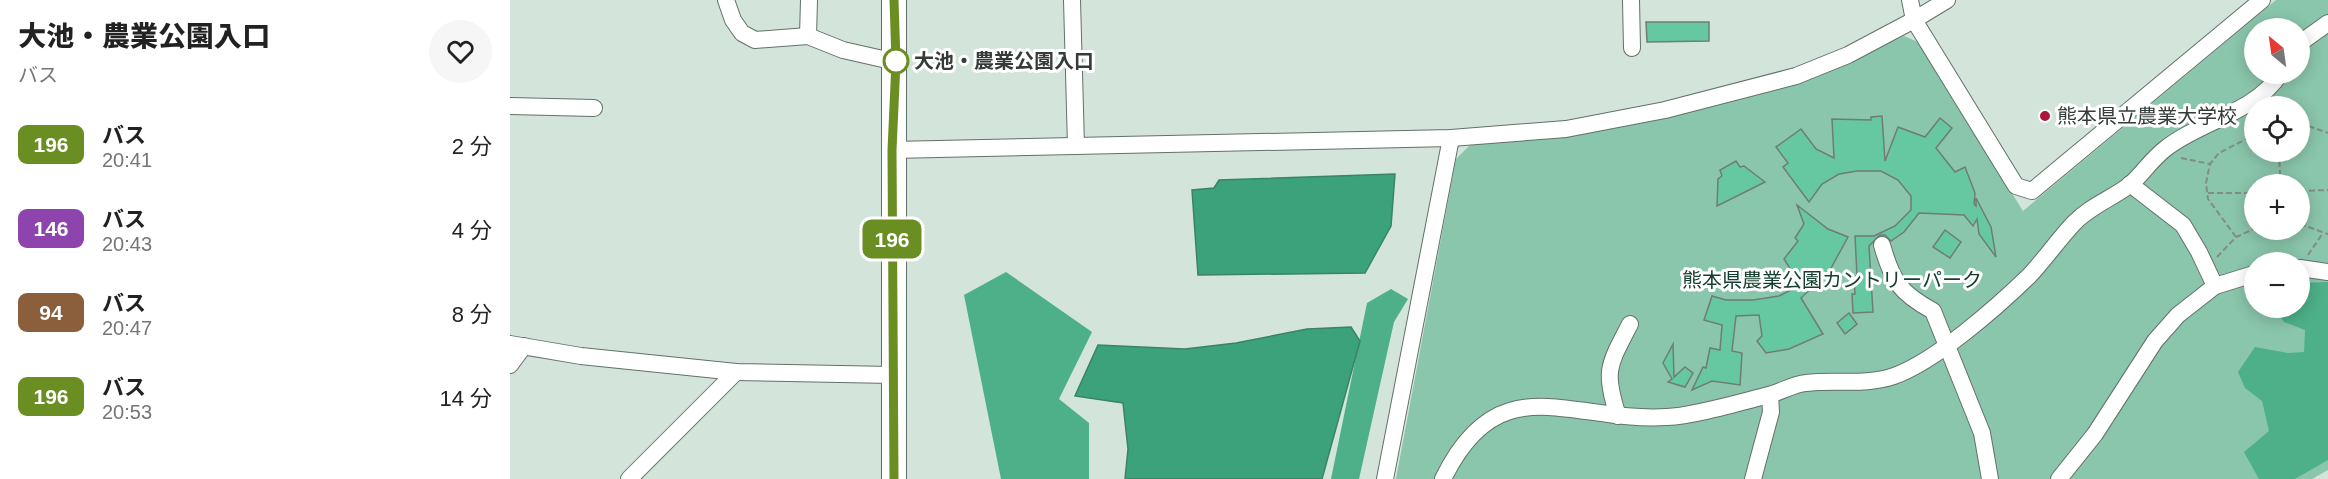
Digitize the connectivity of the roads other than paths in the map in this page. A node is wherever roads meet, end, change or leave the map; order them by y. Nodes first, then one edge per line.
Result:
1 (726, 0) edge
2 (809, 0) edge
3 (894, 0) edge
4 (1072, 0) edge
5 (1631, 0) edge
6 (1910, 0) edge
7 (1947, 0) edge
8 (2262, 0) edge
9 (1914, 20) junction
10 (2328, 23) edge
11 (808, 36) junction
12 (2310, 36) edge
13 (1632, 48) dead end
14 (896, 62) junction
15 (2269, 84) edge
16 (510, 106) edge
17 (594, 108) dead end
18 (1451, 138) junction
19 (1076, 146) junction
20 (892, 150) junction
21 (2130, 184) junction
22 (1882, 245) dead end
23 (2310, 269) edge
24 (2328, 272) edge
25 (2244, 277) edge
26 (2215, 286) junction
27 (1630, 324) dead end
28 (517, 345) edge
29 (1947, 346) junction
30 (510, 365) edge
31 (736, 372) junction
32 (892, 375) junction
33 (1770, 394) junction
34 (1618, 416) junction
35 (629, 479) edge
36 (894, 479) edge
37 (1385, 479) edge
38 (1443, 479) edge
39 (1754, 479) edge
40 (1990, 479) edge
41 (2059, 479) edge

1 - 11 street
2 - 11 street
3 - 14 highway
4 - 19 street
5 - 13 street
6 - 9 street
7 - 9 street
8 - 9 street
9 - 18 street
10 - 12 street
11 - 14 street
14 - 20 highway
15 - 21 street
16 - 17 street
18 - 19 street
18 - 37 street
19 - 20 street
20 - 32 highway
21 - 26 street
21 - 29 street
22 - 29 street
23 - 24 street
25 - 26 street
26 - 41 street
27 - 34 street
28 - 30 street
28 - 31 street
29 - 33 street
29 - 40 street
31 - 32 street
31 - 35 street
32 - 36 highway
33 - 34 street
33 - 39 street
34 - 38 street

